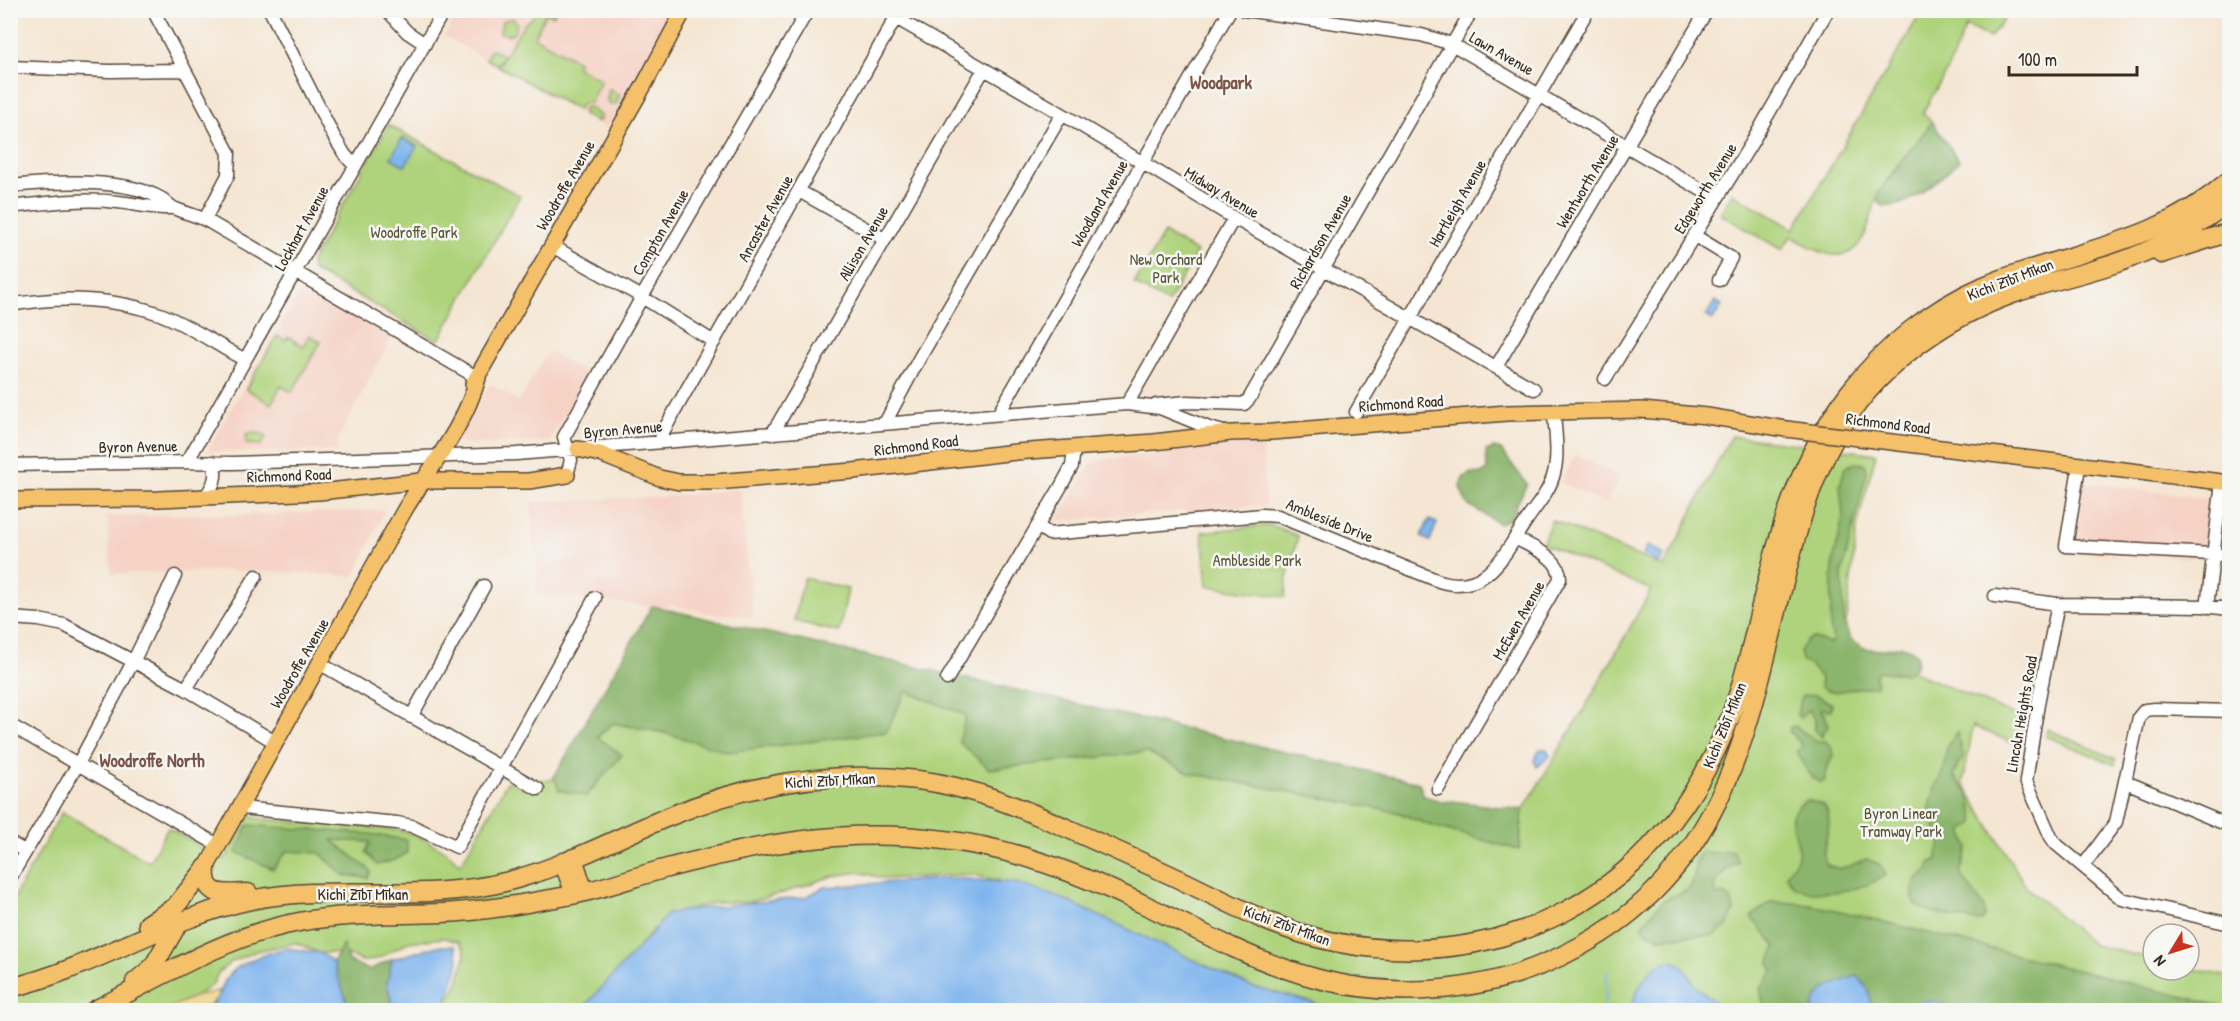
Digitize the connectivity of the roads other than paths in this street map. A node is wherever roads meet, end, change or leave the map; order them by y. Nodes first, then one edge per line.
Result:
1 (153, 10) edge
2 (270, 10) edge
3 (387, 10) edge
4 (444, 10) edge
5 (684, 10) edge
6 (808, 10) edge
7 (1230, 10) edge
8 (1245, 10) edge
9 (1472, 10) edge
10 (1588, 10) edge
11 (1707, 10) edge
12 (1828, 10) edge
13 (898, 14) edge
14 (425, 44) junction
15 (1452, 44) junction
16 (10, 66) edge
17 (984, 69) junction
18 (184, 70) junction
19 (1540, 94) junction
20 (1062, 114) junction
21 (1627, 145) junction
22 (1141, 163) junction
23 (354, 165) junction
24 (2229, 180) edge
25 (10, 186) edge
26 (799, 191) junction
27 (1717, 199) junction
28 (2229, 201) edge
29 (10, 207) edge
30 (173, 208) junction
31 (1234, 218) junction
32 (205, 219) junction
33 (2229, 232) edge
34 (1695, 236) junction
35 (884, 239) junction
36 (552, 246) junction
37 (2126, 259) junction
38 (1323, 268) junction
39 (296, 272) junction
40 (1719, 280) dead end
41 (642, 297) junction
42 (10, 305) edge
43 (1410, 318) junction
44 (714, 342) junction
45 (244, 360) junction
46 (1496, 368) junction
47 (478, 378) junction
48 (1605, 379) dead end
49 (1534, 389) dead end
50 (1127, 404) junction
51 (1149, 405) junction
52 (1356, 412) dead end
53 (1554, 412) junction
54 (999, 414) junction
55 (885, 423) junction
56 (1231, 433) junction
57 (772, 434) junction
58 (660, 442) junction
59 (1074, 448) junction
60 (573, 450) junction
61 (436, 458) junction
62 (187, 462) junction
63 (212, 462) junction
64 (10, 465) edge
65 (2079, 466) junction
66 (567, 475) joint
67 (422, 479) junction
68 (2226, 483) edge
69 (206, 496) junction
70 (10, 500) edge
71 (1038, 526) junction
72 (1515, 538) junction
73 (2214, 554) junction
74 (2229, 555) edge
75 (175, 576) dead end
76 (256, 576) dead end
77 (484, 586) dead end
78 (1995, 596) dead end
79 (595, 598) dead end
80 (2058, 604) junction
81 (2207, 607) junction
82 (2229, 609) edge
83 (10, 618) edge
84 (133, 662) junction
85 (320, 663) junction
86 (947, 679) dead end
87 (186, 689) junction
88 (2229, 711) edge
89 (411, 717) junction
90 (10, 725) edge
91 (275, 741) junction
92 (78, 764) junction
93 (501, 769) junction
94 (2126, 782) junction
95 (538, 789) dead end
96 (1438, 789) dead end
97 (240, 805) junction
98 (2229, 826) edge
99 (10, 843) edge
100 (218, 845) junction
101 (26, 851) junction
102 (568, 860) junction
103 (2083, 866) junction
104 (206, 868) junction
105 (10, 878) edge
106 (580, 893) junction
107 (306, 894) junction
108 (179, 922) junction
109 (2229, 924) edge
110 (33, 981) junction
111 (10, 987) edge
112 (94, 1011) edge

1 - 18 street
2 - 23 street
3 - 14 street
4 - 14 street, Lockhart Avenue
5 - 36 main road, Woodroffe Avenue
6 - 41 street, Compton Avenue
7 - 22 street, Woodland Avenue
8 - 15 street, Lawn Avenue
9 - 15 street, Richardson Avenue
10 - 19 street, Hartleigh Avenue
11 - 21 street, Wentworth Avenue
12 - 27 street, Edgeworth Avenue
13 - 17 street, Midway Avenue
13 - 26 street, Ancaster Avenue
14 - 23 street, Lockhart Avenue
15 - 19 street, Lawn Avenue
15 - 38 street, Richardson Avenue
16 - 18 street
17 - 20 street, Midway Avenue
17 - 35 street, Allison Avenue
18 - 32 street
19 - 21 street, Lawn Avenue
19 - 43 street, Hartleigh Avenue
20 - 22 street, Midway Avenue
20 - 55 street
21 - 27 street, Lawn Avenue
21 - 46 street, Wentworth Avenue
22 - 31 street, Midway Avenue
22 - 54 street, Woodland Avenue
23 - 39 street, Lockhart Avenue
24 - 102 highway, Kichi Zībī Mīkan
25 - 30 street
26 - 35 street
26 - 44 street, Ancaster Avenue
27 - 34 street, Edgeworth Avenue
28 - 37 highway, Kichi Zībī Mīkan
29 - 30 street
30 - 32 street
31 - 38 street, Midway Avenue
31 - 50 street
32 - 39 street
33 - 37 highway
34 - 40 street
34 - 48 street, Edgeworth Avenue
35 - 57 street, Allison Avenue
36 - 41 street
36 - 47 main road, Woodroffe Avenue
37 - 106 highway, Kichi Zībī Mīkan
38 - 43 street, Midway Avenue
38 - 51 street, Richardson Avenue
39 - 45 street, Lockhart Avenue
39 - 47 street
41 - 44 street
41 - 60 street, Compton Avenue
42 - 45 street
43 - 46 street, Midway Avenue
43 - 52 street, Hartleigh Avenue
44 - 58 street, Ancaster Avenue
45 - 62 street, Lockhart Avenue
46 - 49 street, Midway Avenue
47 - 61 main road, Woodroffe Avenue
50 - 51 street, Byron Avenue
50 - 54 street, Byron Avenue
51 - 56 street, Byron Avenue
53 - 56 main road, Richmond Road
53 - 65 main road, Richmond Road, bridge
53 - 72 street
54 - 55 street, Byron Avenue
55 - 57 street, Byron Avenue
56 - 59 main road, Richmond Road
57 - 58 street, Byron Avenue
58 - 60 street, Byron Avenue
59 - 60 main road, Richmond Road
59 - 71 street
60 - 61 street, Byron Avenue
60 - 66 street, Compton Avenue
61 - 63 street, Byron Avenue
61 - 67 main road, Woodroffe Avenue
62 - 63 street, Byron Avenue
62 - 64 street, Byron Avenue
63 - 69 street
65 - 68 main road, Richmond Road
65 - 73 street
66 - 67 main road, Richmond Road
67 - 69 main road, Richmond Road
67 - 85 main road, Woodroffe Avenue
68 - 73 street
69 - 70 main road, Richmond Road
71 - 72 street, Ambleside Drive
71 - 86 street
72 - 96 street, McEwen Avenue
73 - 74 street
73 - 81 street
75 - 84 street
76 - 87 street
77 - 89 street
78 - 80 street
79 - 93 street
80 - 81 street
80 - 103 street, Lincoln Heights Road
81 - 82 street
83 - 84 street
84 - 87 street
84 - 92 street
85 - 89 street
85 - 91 main road, Woodroffe Avenue
87 - 91 street
88 - 94 street
89 - 93 street
90 - 92 street
91 - 97 main road, Woodroffe Avenue
92 - 100 street
92 - 101 street
93 - 95 street
93 - 97 street
94 - 98 street
94 - 103 street
97 - 100 main road, Woodroffe Avenue
99 - 101 street
100 - 104 main road, Woodroffe Avenue
101 - 105 street
102 - 106 highway
102 - 107 highway, Kichi Zībī Mīkan
103 - 109 street, Lincoln Heights Road
104 - 107 highway
104 - 108 highway
104 - 110 highway
106 - 112 highway, Kichi Zībī Mīkan
107 - 108 highway, Kichi Zībī Mīkan
108 - 110 highway, Kichi Zībī Mīkan
108 - 112 highway
110 - 111 highway, Kichi Zībī Mīkan

